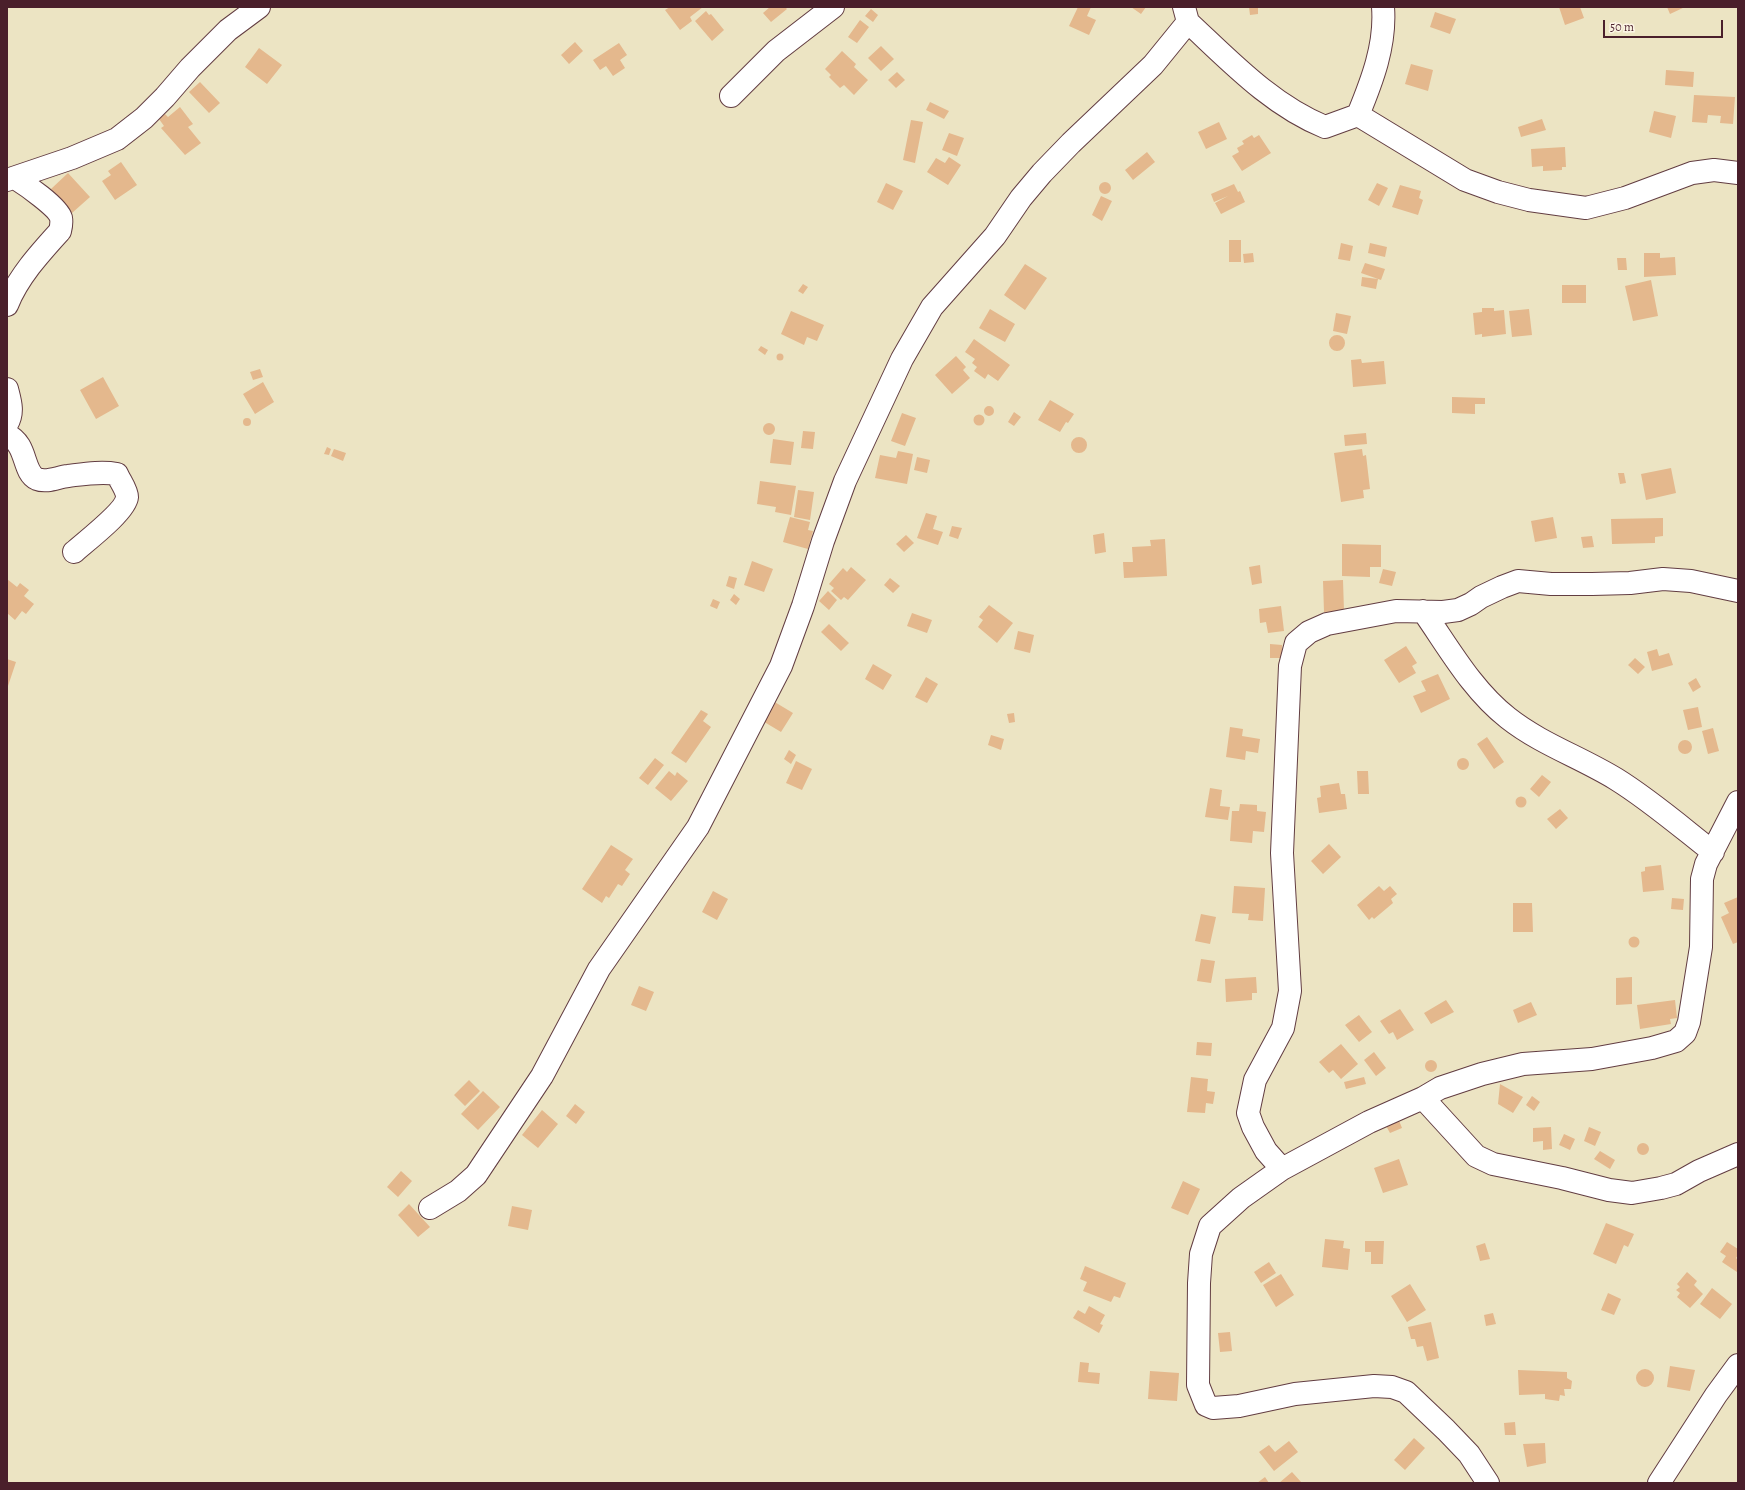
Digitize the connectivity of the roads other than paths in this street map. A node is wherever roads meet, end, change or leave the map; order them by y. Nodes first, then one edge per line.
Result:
1 (259, 7) edge
2 (833, 7) edge
3 (1382, 7) edge
4 (1186, 15) edge
5 (731, 96) dead end
6 (1358, 115) junction
7 (1738, 173) edge
8 (11, 179) edge
9 (7, 305) edge
10 (7, 389) edge
11 (7, 424) edge
12 (7, 435) edge
13 (74, 552) dead end
14 (1738, 591) edge
15 (1423, 611) junction
16 (1738, 802) edge
17 (1713, 852) junction
18 (1424, 1098) junction
19 (1738, 1154) edge
20 (1282, 1169) junction
21 (430, 1208) dead end
22 (1738, 1365) edge
23 (1488, 1483) edge
24 (1659, 1483) edge

1 - 8 street
2 - 5 street
3 - 6 street
4 - 6 street
4 - 21 street
6 - 7 street
8 - 9 street
10 - 11 street
12 - 13 street
14 - 15 street
15 - 17 street
15 - 20 street
16 - 17 street
17 - 18 street
18 - 19 street
18 - 20 street
20 - 23 street
22 - 24 street

